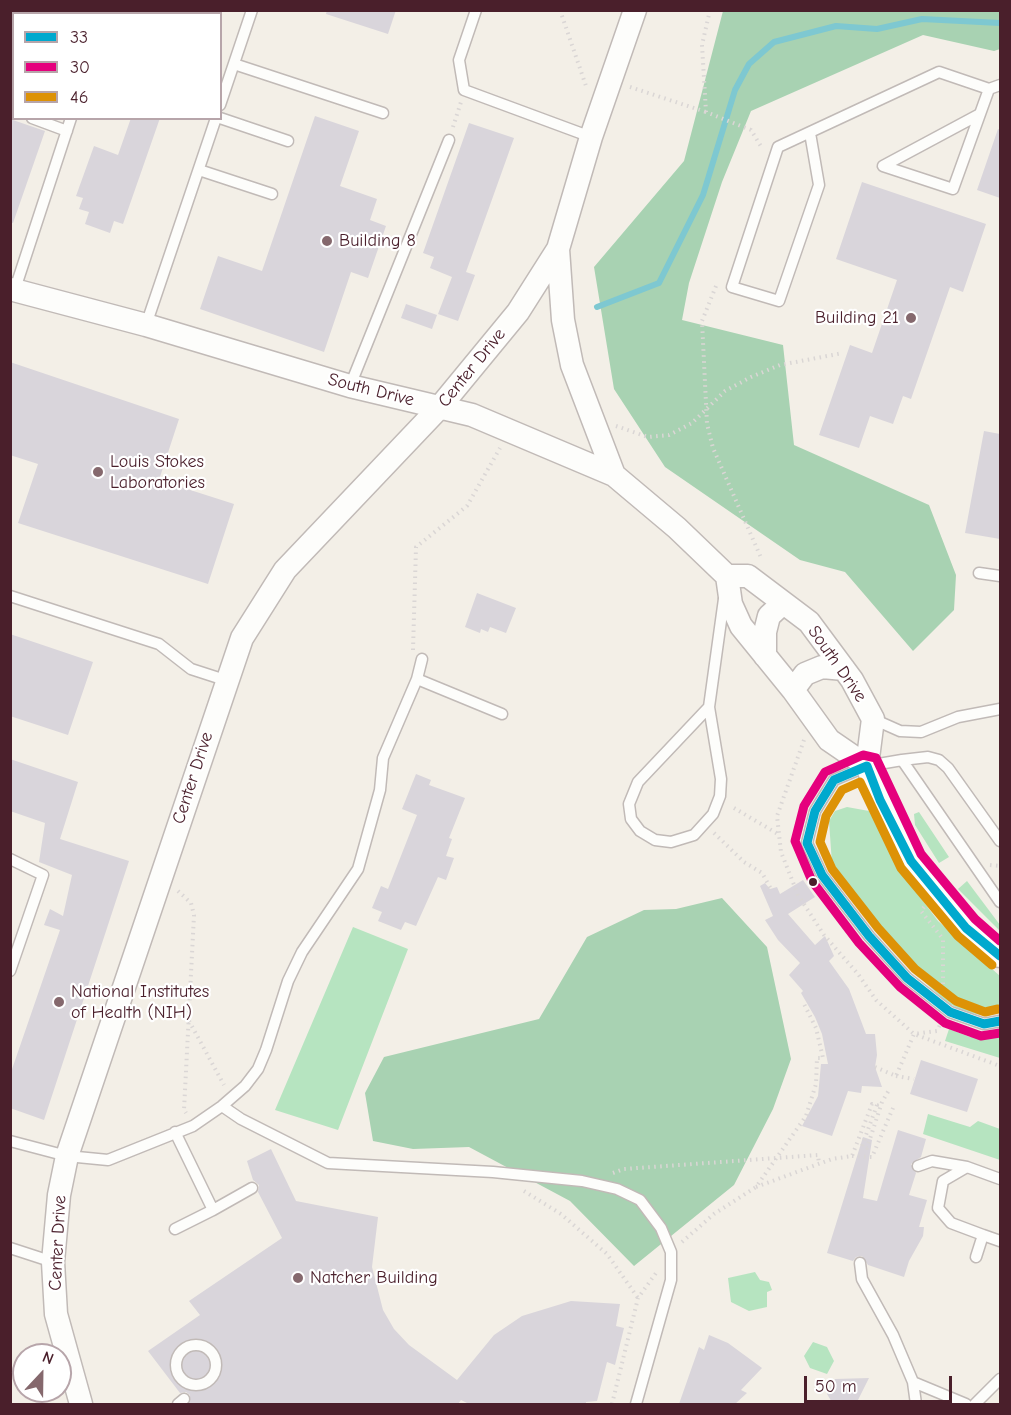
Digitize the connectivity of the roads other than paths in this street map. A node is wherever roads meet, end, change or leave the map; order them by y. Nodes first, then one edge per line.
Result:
1 (252, 10) edge
2 (476, 10) edge
3 (635, 10) edge
4 (234, 64) junction
5 (1000, 85) edge
6 (989, 88) junction
7 (222, 99) edge
8 (383, 113) dead end
9 (980, 114) junction
10 (222, 119) edge
11 (38, 120) edge
12 (70, 120) edge
13 (215, 120) edge
14 (67, 130) junction
15 (810, 133) junction
16 (591, 137) junction
17 (449, 140) road end
18 (288, 141) dead end
19 (198, 170) junction
20 (272, 194) dead end
21 (558, 249) junction
22 (12, 293) edge
23 (146, 325) junction
24 (350, 386) junction
25 (440, 408) junction
26 (614, 475) junction
27 (979, 573) dead end
28 (727, 576) junction
29 (1000, 576) edge
30 (10, 596) edge
31 (783, 603) junction
32 (765, 656) junction
33 (422, 659) road end
34 (844, 669) junction
35 (417, 679) junction
36 (225, 680) junction
37 (793, 690) junction
38 (709, 707) junction
39 (1000, 709) edge
40 (502, 714) dead end
41 (873, 719) junction
42 (902, 760) junction
43 (867, 766) junction
44 (1000, 841) edge
45 (10, 859) edge
46 (1000, 902) edge
47 (1000, 956) edge
48 (10, 971) edge
49 (1000, 1021) edge
50 (227, 1103) junction
51 (175, 1132) junction
52 (10, 1141) edge
53 (67, 1156) junction
54 (918, 1166) dead end
55 (966, 1167) junction
56 (1000, 1179) edge
57 (252, 1188) dead end
58 (213, 1210) junction
59 (175, 1228) dead end
60 (983, 1235) junction
61 (1000, 1241) edge
62 (10, 1248) edge
63 (976, 1257) dead end
64 (53, 1262) junction
65 (860, 1263) dead end
66 (1000, 1378) edge
67 (913, 1382) junction
68 (81, 1404) edge
69 (636, 1404) edge
70 (916, 1404) edge
71 (966, 1404) edge
72 (975, 1404) edge

1 - 4 lane
2 - 16 lane
3 - 16 street, Center Drive
4 - 7 lane
4 - 8 lane
5 - 6 lane
6 - 9 lane
6 - 15 lane
9 - 9 lane
10 - 18 lane
11 - 14 lane
12 - 14 lane
13 - 19 lane
14 - 22 lane
15 - 15 lane
16 - 21 street, Center Drive
17 - 24 lane
19 - 20 lane
19 - 23 lane
21 - 25 street, Center Drive
21 - 26 street, Center Drive
22 - 23 street, South Drive
23 - 24 street, South Drive
24 - 25 street, South Drive
25 - 26 street, South Drive
25 - 36 street, Center Drive
26 - 28 street, South Drive
27 - 29 lane
28 - 31 street, South Drive
28 - 32 street
28 - 38 lane
30 - 36 lane
31 - 32 street
31 - 34 street, South Drive
32 - 37 street
33 - 35 lane
34 - 37 street
34 - 41 street, South Drive
35 - 40 lane
35 - 50 lane
36 - 53 street, Center Drive
37 - 43 street
38 - 38 lane
39 - 41 lane
41 - 43 street, South Drive
42 - 43 lane
42 - 44 lane
42 - 46 lane
43 - 47 street, South Drive
43 - 49 lane
45 - 48 lane
50 - 51 lane
50 - 69 lane
51 - 53 lane
51 - 58 lane
52 - 53 lane
53 - 64 street, Center Drive
54 - 55 lane
55 - 56 lane
55 - 60 lane
57 - 58 lane
58 - 59 lane
60 - 61 lane
60 - 63 lane
62 - 64 lane
64 - 68 street, Center Drive
65 - 67 lane
66 - 72 lane
67 - 70 lane
67 - 71 lane

